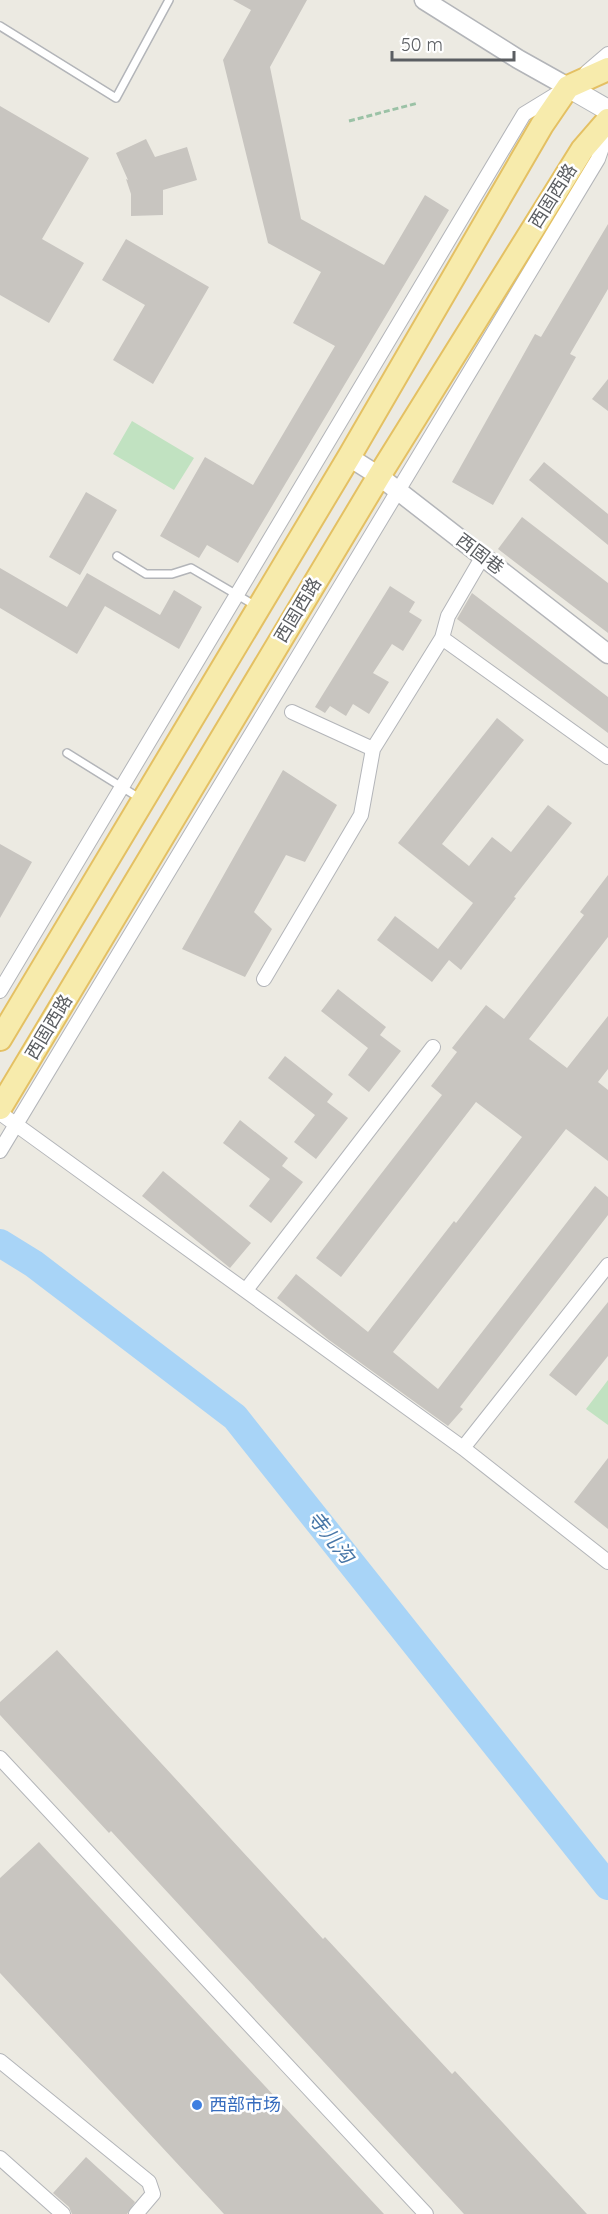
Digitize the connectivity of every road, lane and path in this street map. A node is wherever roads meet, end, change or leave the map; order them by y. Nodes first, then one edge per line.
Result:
1 (169, 0) edge
2 (424, 0) edge
3 (0, 26) edge
4 (608, 54) edge
5 (608, 69) edge
6 (568, 87) junction
7 (418, 103) dead end
8 (608, 110) edge
9 (608, 120) edge
10 (350, 122) dead end
11 (608, 130) edge
12 (349, 457) junction
13 (379, 476) junction
14 (397, 490) junction
15 (117, 556) dead end
16 (483, 556) junction
17 (237, 595) junction
18 (258, 608) junction
19 (442, 638) junction
20 (608, 654) edge
21 (292, 712) dead end
22 (373, 749) junction
23 (67, 753) dead end
24 (608, 757) edge
25 (122, 787) junction
26 (143, 800) junction
27 (264, 979) dead end
28 (0, 991) edge
29 (0, 1039) edge
30 (433, 1047) dead end
31 (0, 1108) edge
32 (0, 1113) edge
33 (16, 1124) junction
34 (0, 1151) edge
35 (608, 1264) edge
36 (246, 1290) junction
37 (463, 1448) junction
38 (608, 1562) edge
39 (0, 1758) edge
40 (0, 2061) edge
41 (0, 2158) edge
42 (63, 2214) edge
43 (136, 2214) edge
44 (426, 2214) edge

1 - 3 lane
2 - 6 street
4 - 6 street
5 - 6 main road
6 - 8 main road
6 - 12 main road, 西固西路
6 - 17 street
7 - 10 path
9 - 13 main road, 西固西路
11 - 14 street
12 - 13 street, 西固巷
12 - 18 main road, 西固西路
13 - 14 street, 西固巷
13 - 31 main road, 西固西路
14 - 16 street, 西固巷
14 - 33 street
15 - 17 lane
16 - 19 street
16 - 20 street, 西固巷
17 - 18 lane
17 - 25 street
18 - 26 main road, 西固西路
19 - 22 street
19 - 24 street
21 - 22 street
22 - 27 street
23 - 25 lane
25 - 26 lane
25 - 28 street
26 - 29 main road, 西固西路
30 - 36 street
32 - 33 street
33 - 34 street
33 - 36 street
35 - 37 street
36 - 37 street
37 - 38 street
39 - 44 street
40 - 43 street
41 - 42 street

